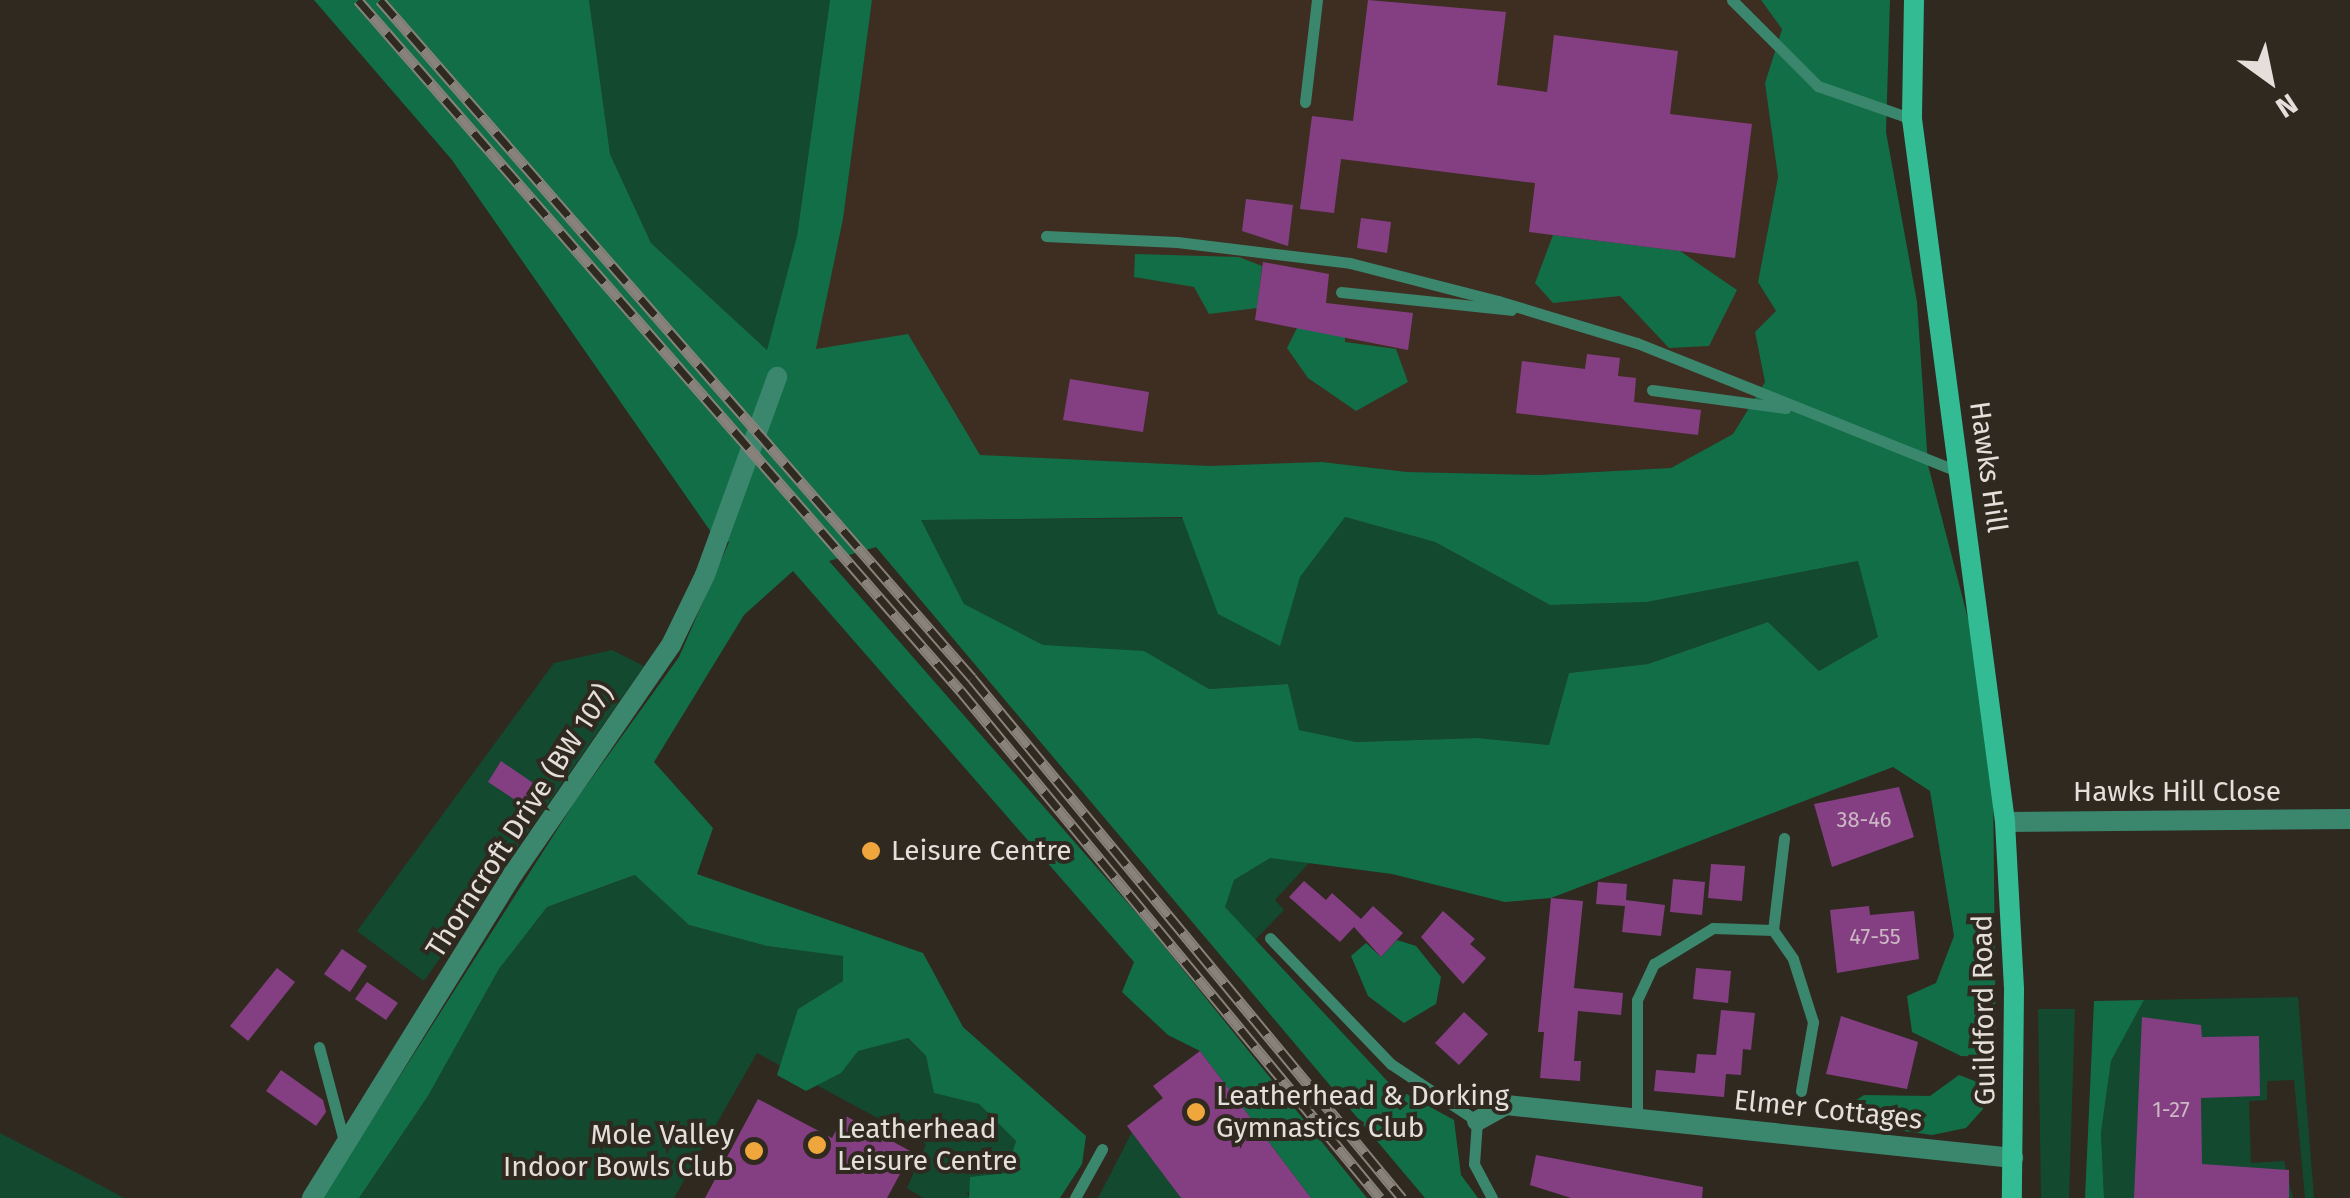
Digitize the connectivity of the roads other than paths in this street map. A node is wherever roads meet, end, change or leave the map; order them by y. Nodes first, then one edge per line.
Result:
1 (1316, 0) edge
2 (1732, 0) edge
3 (1914, 0) edge
4 (1305, 102) dead end
5 (1912, 119) junction
6 (1046, 236) dead end
7 (1341, 292) dead end
8 (1537, 312) junction
9 (777, 377) dead end
10 (1652, 390) dead end
11 (1807, 411) junction
12 (1961, 473) junction
13 (2350, 818) edge
14 (2005, 822) junction
15 (1784, 838) dead end
16 (1773, 930) junction
17 (1270, 938) dead end
18 (319, 1047) dead end
19 (1801, 1092) dead end
20 (1637, 1116) junction
21 (1477, 1121) junction
22 (345, 1145) junction
23 (1102, 1149) dead end
24 (2013, 1158) junction
25 (312, 1198) edge
26 (1076, 1198) edge
27 (1492, 1198) edge
28 (2012, 1198) edge

1 - 4 lane
2 - 5 lane
3 - 5 main road
5 - 12 main road, Hawks Hill
6 - 8 lane
7 - 8 lane
8 - 11 lane
9 - 22 street, Thorncroft Drive (BW 107)
10 - 11 lane
11 - 12 lane
12 - 14 main road, Hawks Hill
13 - 14 street, Hawks Hill Close
14 - 24 main road, Guildford Road
15 - 16 lane
16 - 19 lane
16 - 20 lane
17 - 21 lane
18 - 22 lane
20 - 21 street, Elmer Cottages
20 - 24 street, Elmer Cottages
21 - 27 lane
22 - 25 street, Thorncroft Drive (BW 107)
23 - 26 lane
24 - 28 main road, Guildford Road

